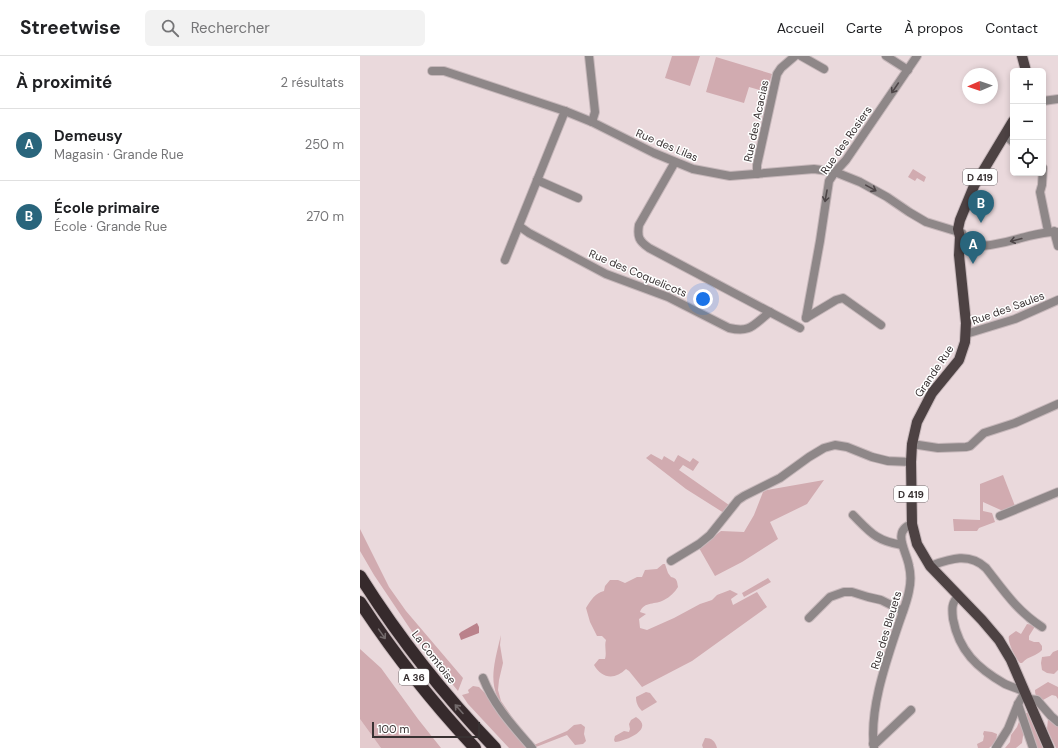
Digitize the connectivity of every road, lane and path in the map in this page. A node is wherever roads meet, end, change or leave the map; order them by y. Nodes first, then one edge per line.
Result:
1 (589, 56) edge
2 (795, 56) edge
3 (802, 56) edge
4 (886, 56) edge
5 (917, 56) edge
6 (1022, 56) edge
7 (1025, 68) edge
8 (824, 69) dead end
9 (908, 70) junction
10 (432, 71) dead end
11 (1058, 99) edge
12 (1046, 101) edge
13 (565, 111) junction
14 (592, 122) junction
15 (1010, 126) edge
16 (1010, 140) edge
17 (675, 162) junction
18 (835, 172) junction
19 (757, 174) junction
20 (1043, 176) edge
21 (537, 180) junction
22 (578, 198) dead end
23 (519, 226) junction
24 (1053, 231) edge
25 (960, 237) junction
26 (1058, 246) edge
27 (505, 260) dead end
28 (1058, 300) edge
29 (770, 312) junction
30 (881, 325) dead end
31 (800, 328) dead end
32 (966, 334) junction
33 (1058, 404) edge
34 (912, 444) junction
35 (911, 462) junction
36 (1058, 492) edge
37 (853, 515) dead end
38 (1000, 516) dead end
39 (912, 524) junction
40 (902, 545) junction
41 (671, 561) dead end
42 (930, 566) junction
43 (360, 576) edge
44 (959, 596) junction
45 (360, 602) edge
46 (903, 611) junction
47 (809, 618) dead end
48 (1042, 627) dead end
49 (483, 678) dead end
50 (1027, 695) junction
51 (1018, 704) junction
52 (911, 710) dead end
53 (1058, 722) edge
54 (873, 746) edge
55 (475, 748) edge
56 (495, 748) edge
57 (532, 748) edge
58 (996, 748) edge
59 (1033, 748) edge
60 (1050, 748) edge

1 - 14 street
2 - 19 street, Rue des Acacias
3 - 8 street
4 - 9 street
5 - 9 street, Rue des Rosiers
6 - 7 main road
9 -> 18 street, Rue des Rosiers
10 - 13 street, Rue des Lilas
11 - 12 street
13 - 14 street, Rue des Lilas
13 - 21 street
14 - 17 street, Rue des Lilas
15 - 25 main road, Grande Rue / D 419
16 - 25 main road
17 - 19 street, Rue des Lilas
17 - 29 street
18 - 19 street, Rue des Lilas
18 -> 25 street, Rue des Lilas
18 -> 30 street, Rue des Rosiers
20 - 24 street
21 - 22 street
21 - 23 street
23 - 27 street
23 - 29 street, Rue des Coquelicots
24 -> 25 street, Rue des Lilas
24 - 26 street
25 - 32 main road, Grande Rue / D 419
28 - 32 street, Rue des Saules
29 - 31 street
32 - 34 main road, Grande Rue / D 419
33 - 34 street
34 - 35 main road, Grande Rue / D 419
35 - 39 main road, Grande Rue / D 419
35 - 41 street
36 - 38 street
37 - 40 street
39 - 40 street
39 - 42 main road, Grande Rue / D 419
40 - 46 street, Rue des Bleuets
42 - 44 main road, Grande Rue / D 419
42 - 48 street
56 -> 43 highway, La Comtoise / A 36
44 - 50 main road, Grande Rue / D 419
44 - 50 street
45 -> 55 highway, A 36
46 - 47 street
46 - 54 street, Rue des Bleuets
49 - 57 street
50 - 51 street
50 - 53 street
50 - 60 main road, Grande Rue / D 419
51 - 58 street
51 - 59 street
52 - 54 street

